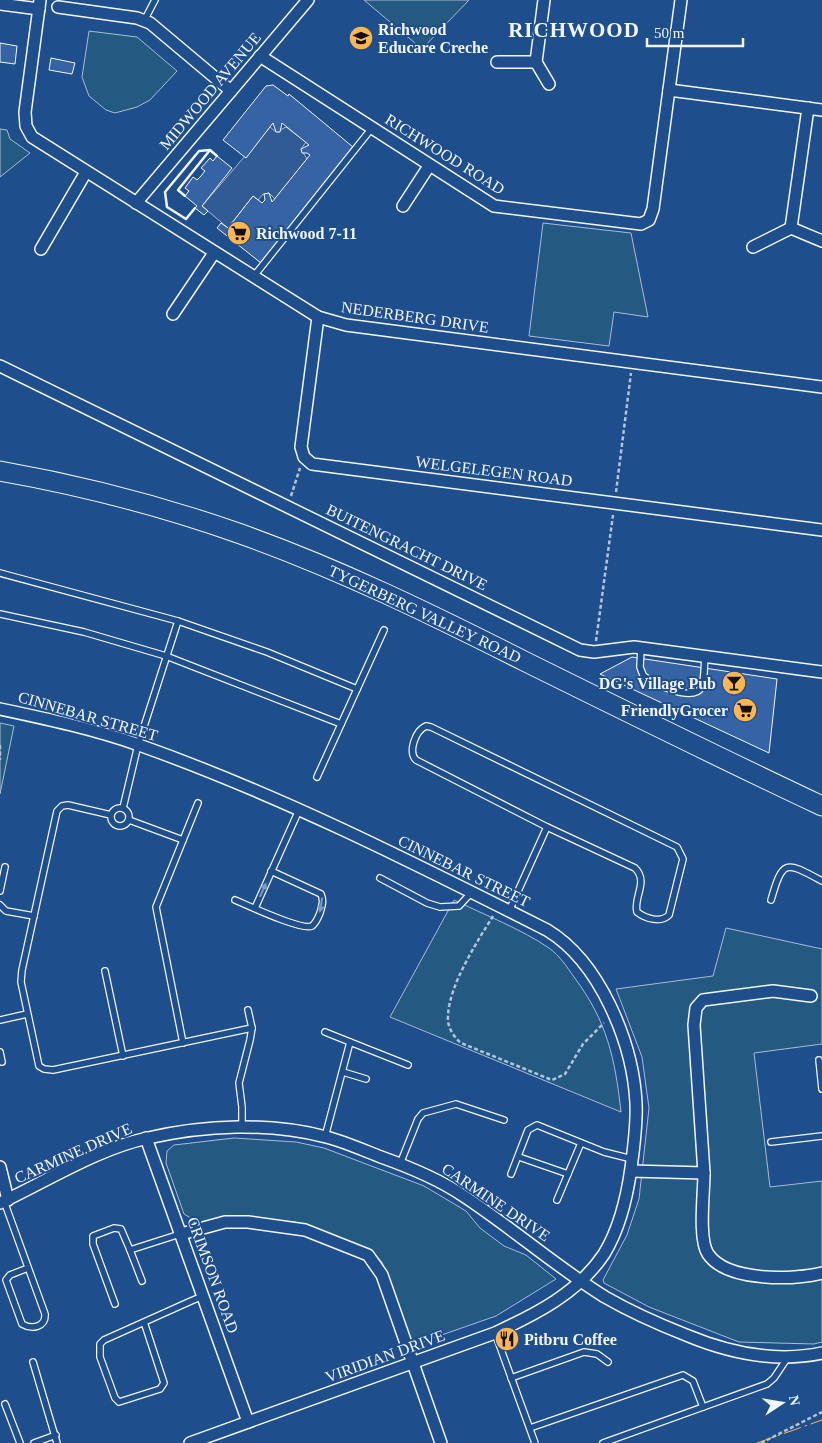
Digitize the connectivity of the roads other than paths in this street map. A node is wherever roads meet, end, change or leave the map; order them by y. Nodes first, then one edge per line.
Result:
1 (156, 0) edge
2 (308, 0) edge
3 (544, 0) edge
4 (681, 0) edge
5 (0, 4) edge
6 (39, 4) edge
7 (58, 7) dead end
8 (144, 21) junction
9 (260, 56) junction
10 (497, 62) dead end
11 (536, 62) junction
12 (549, 84) dead end
13 (669, 90) junction
14 (231, 91) junction
15 (808, 108) junction
16 (822, 110) edge
17 (372, 128) junction
18 (428, 166) junction
19 (86, 172) junction
20 (136, 203) junction
21 (404, 206) dead end
22 (791, 228) junction
23 (822, 241) edge
24 (753, 247) dead end
25 (41, 248) dead end
26 (214, 253) junction
27 (254, 276) junction
28 (173, 314) dead end
29 (318, 317) junction
30 (0, 366) edge
31 (822, 387) edge
32 (3, 472) edge
33 (822, 530) edge
34 (0, 573) edge
35 (0, 614) edge
36 (178, 621) junction
37 (384, 630) dead end
38 (640, 648) junction
39 (166, 656) junction
40 (705, 656) junction
41 (822, 672) edge
42 (357, 690) junction
43 (0, 709) edge
44 (341, 724) junction
45 (138, 745) junction
46 (317, 778) dead end
47 (198, 803) dead end
48 (822, 806) edge
49 (123, 808) junction
50 (299, 809) junction
51 (112, 815) junction
52 (129, 820) junction
53 (547, 827) junction
54 (183, 840) junction
55 (6, 867) dead end
56 (272, 872) junction
57 (380, 878) dead end
58 (822, 881) edge
59 (0, 890) edge
60 (471, 893) junction
61 (235, 900) dead end
62 (771, 900) dead end
63 (0, 905) edge
64 (255, 908) junction
65 (509, 911) junction
66 (34, 916) junction
67 (105, 971) dead end
68 (811, 996) dead end
69 (248, 1010) dead end
70 (27, 1014) junction
71 (0, 1020) edge
72 (252, 1028) junction
73 (325, 1032) dead end
74 (350, 1042) junction
75 (183, 1043) junction
76 (0, 1052) edge
77 (123, 1056) junction
78 (818, 1060) dead end
79 (2, 1062) dead end
80 (408, 1065) dead end
81 (343, 1072) junction
82 (366, 1079) dead end
83 (822, 1089) edge
84 (504, 1120) dead end
85 (242, 1127) junction
86 (822, 1136) edge
87 (325, 1137) junction
88 (146, 1138) junction
89 (581, 1142) junction
90 (771, 1142) dead end
91 (519, 1157) junction
92 (632, 1159) junction
93 (400, 1164) junction
94 (0, 1167) edge
95 (631, 1171) junction
96 (704, 1173) junction
97 (511, 1174) dead end
98 (568, 1174) junction
99 (557, 1200) dead end
100 (4, 1202) edge
101 (181, 1234) junction
102 (130, 1250) junction
103 (28, 1268) junction
104 (822, 1273) edge
105 (581, 1280) junction
106 (142, 1281) dead end
107 (203, 1296) junction
108 (115, 1304) dead end
109 (144, 1322) junction
110 (495, 1333) junction
111 (822, 1353) edge
112 (788, 1356) junction
113 (33, 1362) dead end
114 (608, 1362) dead end
115 (413, 1363) junction
116 (511, 1378) junction
117 (6, 1404) dead end
118 (703, 1408) junction
119 (248, 1422) junction
120 (530, 1428) junction
121 (56, 1436) junction
122 (20, 1443) edge
123 (34, 1443) edge
124 (57, 1443) edge
125 (190, 1443) edge
126 (441, 1443) edge
127 (536, 1443) edge
128 (603, 1443) edge

1 - 8 lane
2 - 9 street, MIDWOOD AVENUE
3 - 11 street
4 - 13 street, RICHWOOD ROAD
5 - 6 street
6 - 19 street, NEDERBERG DRIVE
7 - 8 street
8 - 14 street
9 - 14 street, MIDWOOD AVENUE
9 - 17 street, RICHWOOD ROAD
10 - 11 street
11 - 12 street
13 - 15 street
13 - 18 street, RICHWOOD ROAD
14 - 20 street, MIDWOOD AVENUE
15 - 16 street
15 - 22 street
17 - 18 street, RICHWOOD ROAD
17 - 27 lane
18 - 21 street
19 - 20 street, NEDERBERG DRIVE
19 - 25 street
20 - 26 street, NEDERBERG DRIVE
22 - 23 street
22 - 24 street
26 - 27 street, NEDERBERG DRIVE
26 - 28 street
27 - 29 street, NEDERBERG DRIVE
29 - 31 street, NEDERBERG DRIVE
29 - 33 street, WELGELEGEN ROAD
30 - 38 street, BUITENGRACHT DRIVE
32 - 48 main road, TYGERBERG VALLEY ROAD
34 - 36 lane
35 - 39 lane
36 - 39 lane
36 - 42 lane
37 - 42 lane
38 - 40 street, BUITENGRACHT DRIVE
38 - 40 lane
39 - 44 lane
39 - 45 lane
40 - 41 street, BUITENGRACHT DRIVE
42 - 44 lane
43 - 45 street, CINNEBAR STREET
44 - 46 lane
45 - 49 lane
45 - 50 street, CINNEBAR STREET
47 - 54 lane
49 - 51 lane
49 - 52 lane
50 - 56 lane
50 - 60 street, CINNEBAR STREET
51 - 52 lane
51 - 66 lane
52 - 54 lane
53 - 53 lane
53 - 65 lane
54 - 75 lane
55 - 59 lane
64 -> 56 lane
56 -> 64 lane
57 - 60 lane
58 - 62 lane
60 - 65 street, CINNEBAR STREET
61 - 64 lane
63 - 66 lane
65 - 92 street, CINNEBAR STREET
66 - 70 lane
67 - 77 lane
68 - 96 street
69 - 72 lane
70 - 71 lane
70 - 77 lane
72 - 75 lane
72 - 85 lane
73 - 74 lane
74 - 80 lane
74 - 81 lane
75 - 77 lane
76 - 79 lane
78 - 83 lane
81 - 82 lane
81 - 87 lane
84 - 93 lane
85 - 87 street, CARMINE DRIVE
85 - 88 street, CARMINE DRIVE
86 - 90 lane
87 - 93 street, CARMINE DRIVE
88 - 100 street, CARMINE DRIVE
88 - 101 street, CRIMSON ROAD
89 - 91 lane
89 - 92 lane
89 - 98 lane
91 - 97 lane
91 - 98 lane
92 - 95 street, CINNEBAR STREET
93 - 105 street, CARMINE DRIVE
94 - 100 street
95 - 96 street
95 - 105 street, CINNEBAR STREET
96 - 104 street
98 - 99 lane
100 - 103 lane
101 - 102 lane
101 - 107 street, CRIMSON ROAD
101 - 115 street
102 - 106 lane
102 - 108 lane
103 - 103 lane
105 - 110 street, VIRIDIAN DRIVE
105 - 112 street, CARMINE DRIVE
107 - 109 lane
107 - 119 street, CRIMSON ROAD
109 - 109 lane
110 - 115 street, VIRIDIAN DRIVE
110 - 116 lane
111 - 112 street, CARMINE DRIVE
112 - 118 lane
113 - 121 lane
114 - 116 lane
115 - 119 street, VIRIDIAN DRIVE
115 - 126 street
116 - 120 lane
117 - 122 lane
118 - 120 lane
118 - 128 lane
119 - 125 street, VIRIDIAN DRIVE
120 - 127 lane
121 - 123 lane
121 - 124 lane

